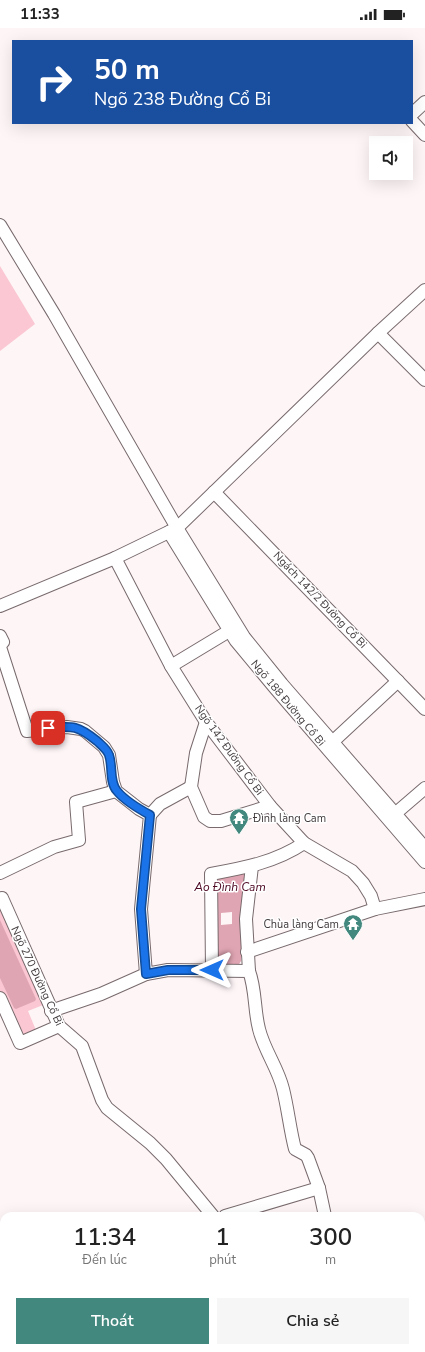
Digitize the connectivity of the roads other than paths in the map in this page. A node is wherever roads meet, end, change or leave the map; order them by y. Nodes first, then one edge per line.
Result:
1 (425, 102) edge
2 (413, 113) edge
3 (413, 122) edge
4 (425, 135) edge
5 (0, 225) edge
6 (425, 290) edge
7 (378, 333) junction
8 (425, 380) edge
9 (214, 492) junction
10 (173, 530) junction
11 (115, 558) junction
12 (0, 606) edge
13 (233, 628) junction
14 (0, 636) edge
15 (171, 666) junction
16 (398, 681) junction
17 (425, 709) edge
18 (206, 722) junction
19 (330, 745) junction
20 (191, 787) junction
21 (425, 788) edge
22 (116, 791) junction
23 (270, 806) junction
24 (150, 815) junction
25 (392, 817) junction
26 (304, 843) junction
27 (425, 848) edge
28 (425, 862) edge
29 (252, 866) junction
30 (0, 873) edge
31 (1, 896) edge
32 (425, 900) edge
33 (375, 909) junction
34 (247, 952) junction
35 (212, 970) junction
36 (249, 971) junction
37 (146, 974) junction
38 (0, 998) edge
39 (51, 1011) junction
40 (59, 1026) junction
41 (319, 1188) junction
42 (210, 1212) edge
43 (238, 1212) edge
44 (324, 1212) edge

1 - 2 street
3 - 4 street
5 - 10 street, Ngõ 188 Đường Cổ Bi
6 - 7 street
7 - 8 street
7 - 9 street
9 - 10 street
9 - 16 street, Ngách 142/2 Đường Cổ Bi
10 - 11 street
10 - 13 street, Ngõ 188 Đường Cổ Bi
11 - 12 street
11 - 15 street, Ngõ 142 Đường Cổ Bi
13 - 15 street
13 - 19 street, Ngõ 188 Đường Cổ Bi
14 - 22 street
15 - 18 street, Ngõ 142 Đường Cổ Bi
16 - 17 street, Ngách 142/2 Đường Cổ Bi
16 - 19 street
18 - 20 street
18 - 23 street, Ngõ 142 Đường Cổ Bi
19 - 25 street, Ngõ 188 Đường Cổ Bi
20 - 23 street
20 - 24 street
21 - 25 street
22 - 24 street
22 - 30 street
23 - 26 street, Ngõ 142 Đường Cổ Bi
24 - 37 street
25 - 27 street, Ngõ 188 Đường Cổ Bi
25 - 28 street, Ngõ 188 Đường Cổ Bi
26 - 29 street
26 - 33 street, Ngõ 142 Đường Cổ Bi
29 - 34 street
29 - 35 street
31 - 39 street, Ngõ 270 Đường Cổ Bi
32 - 33 street
33 - 34 street
34 - 36 street
35 - 36 street
35 - 37 street
36 - 41 street
37 - 39 street
38 - 40 street
39 - 40 street, Ngõ 270 Đường Cổ Bi
40 - 42 street, Ngõ 270 Đường Cổ Bi
41 - 43 street
41 - 44 street

